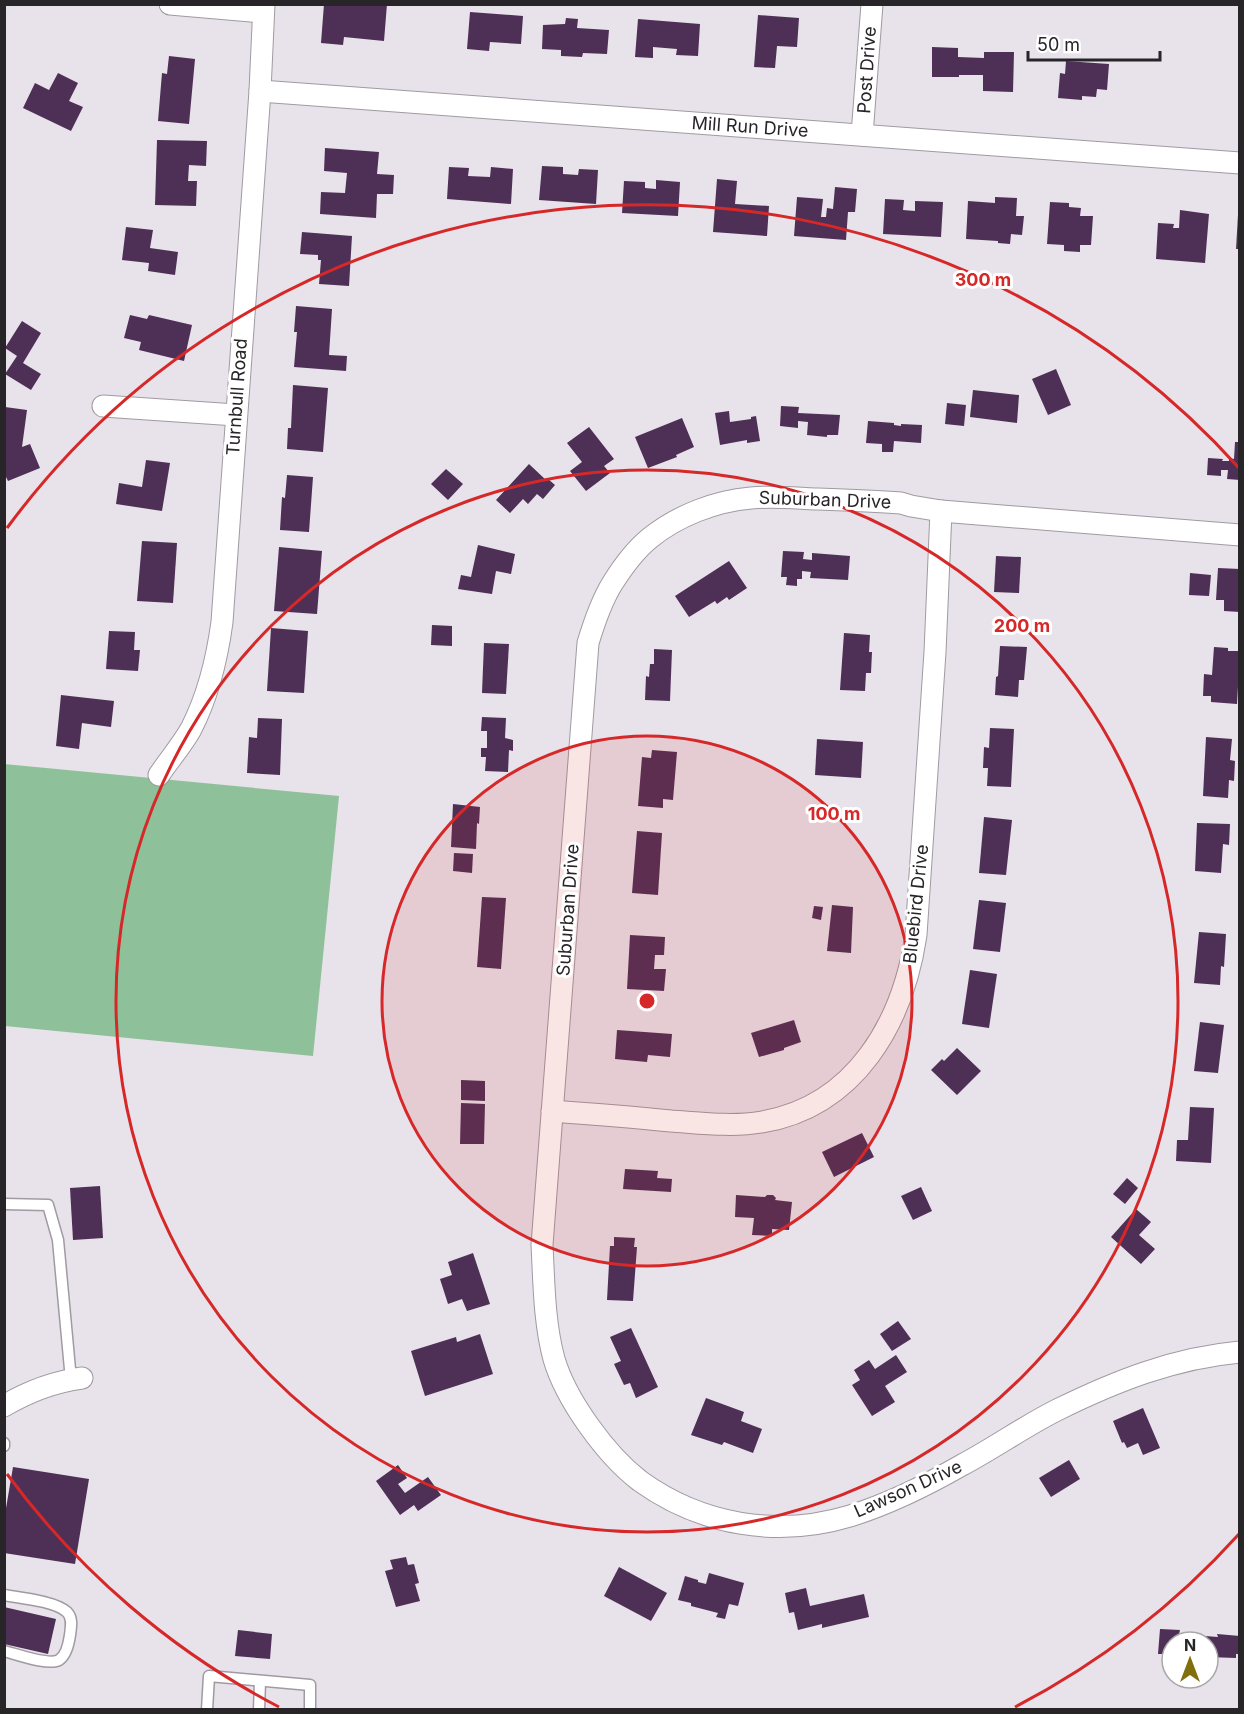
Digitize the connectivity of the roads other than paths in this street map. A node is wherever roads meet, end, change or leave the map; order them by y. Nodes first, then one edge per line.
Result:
1 (170, 4) edge
2 (872, 4) edge
3 (263, 8) edge
4 (260, 91) junction
5 (862, 135) junction
6 (1239, 163) edge
7 (103, 406) dead end
8 (236, 415) junction
9 (941, 511) junction
10 (1239, 535) edge
11 (159, 775) dead end
12 (552, 1111) junction
13 (4, 1204) edge
14 (1239, 1352) edge
15 (76, 1379) joint
16 (4, 1406) edge
17 (4, 1595) edge
18 (4, 1651) edge
19 (260, 1681) junction
20 (207, 1710) edge
21 (259, 1710) edge
22 (310, 1710) edge

1 - 3 street
2 - 5 street, Post Drive
3 - 4 street, Turnbull Road
4 - 5 street, Mill Run Drive
4 - 8 street, Turnbull Road
5 - 6 street, Mill Run Drive
7 - 8 street
8 - 11 street, Turnbull Road
9 - 10 street, Suburban Drive
9 - 12 street, Suburban Drive
9 - 12 street, Bluebird Drive
12 - 14 street, Lawson Drive
13 - 15 lane
15 - 16 street
17 - 18 lane
19 - 20 lane
19 - 21 lane
19 - 22 lane

